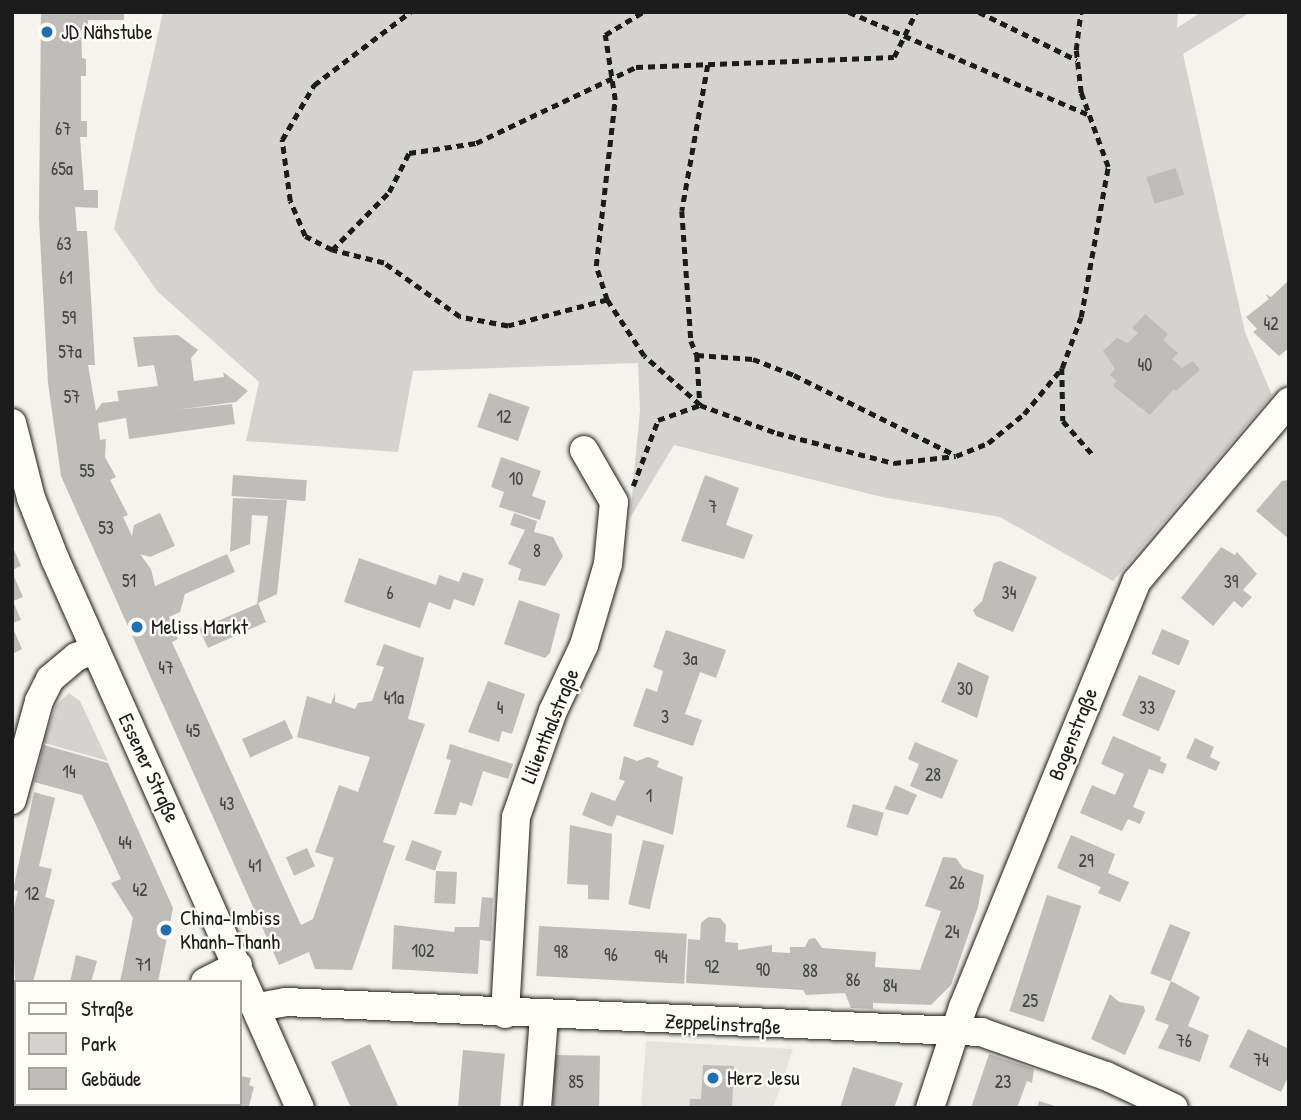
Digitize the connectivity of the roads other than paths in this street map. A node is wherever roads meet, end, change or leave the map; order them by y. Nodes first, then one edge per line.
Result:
1 (1289, 402) edge
2 (12, 423) edge
3 (584, 450) dead end
4 (94, 650) junction
5 (12, 800) edge
6 (238, 965) junction
7 (209, 980) edge
8 (258, 1007) junction
9 (505, 1014) junction
10 (544, 1016) junction
11 (955, 1030) junction
12 (1127, 1098) edge
13 (300, 1108) edge
14 (537, 1108) edge
15 (930, 1108) edge
16 (1174, 1108) edge

1 - 11 street, Bogenstraße
2 - 4 street, Essener Straße
3 - 9 street, Lilienthalstraße
4 - 5 street
4 - 6 street, Essener Straße
6 - 7 street
6 - 8 street, Essener Straße
8 - 9 street, Zeppelinstraße
8 - 13 street, Essener Straße
9 - 10 street, Zeppelinstraße
10 - 11 street, Zeppelinstraße
10 - 14 street
11 - 12 street, Zeppelinstraße
11 - 15 street, Bogenstraße
12 - 16 street, Zeppelinstraße

